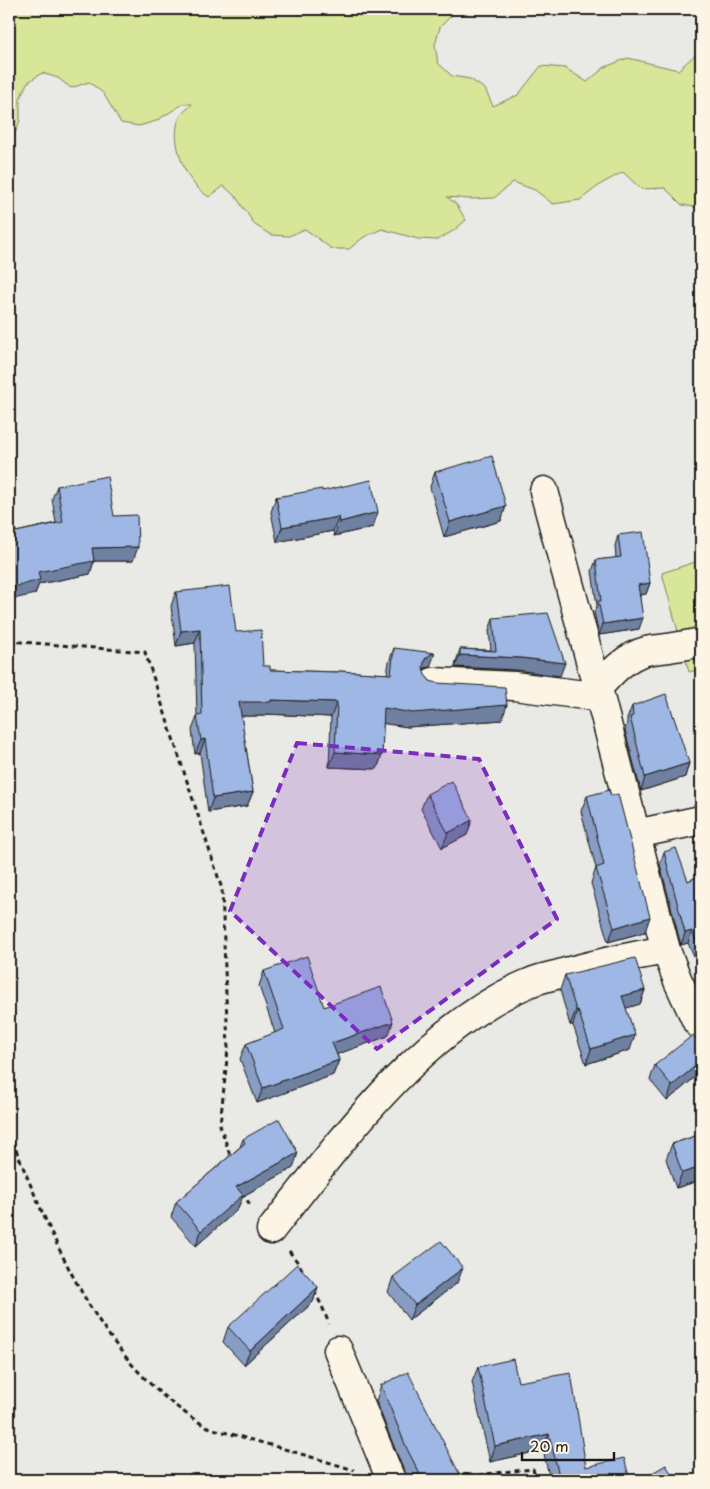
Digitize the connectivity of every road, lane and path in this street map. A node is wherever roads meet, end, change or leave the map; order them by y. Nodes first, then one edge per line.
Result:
1 (544, 491) dead end
2 (9, 641) edge
3 (701, 642) edge
4 (433, 682) edge
5 (599, 693) junction
6 (701, 820) edge
7 (636, 834) junction
8 (666, 950) junction
9 (701, 1027) edge
10 (9, 1133) edge
11 (232, 1160) edge
12 (240, 1187) edge
13 (271, 1230) junction
14 (308, 1281) edge
15 (313, 1289) edge
16 (338, 1350) joint
17 (363, 1472) dead end
18 (391, 1480) edge
19 (471, 1480) edge
20 (536, 1480) edge

1 - 5 street
2 - 11 path
3 - 5 street
4 - 5 street
5 - 7 street
6 - 7 street
7 - 8 street
8 - 9 street
8 - 13 street
10 - 17 path
12 - 13 path
13 - 14 path
15 - 16 path
16 - 18 street
19 - 20 path

